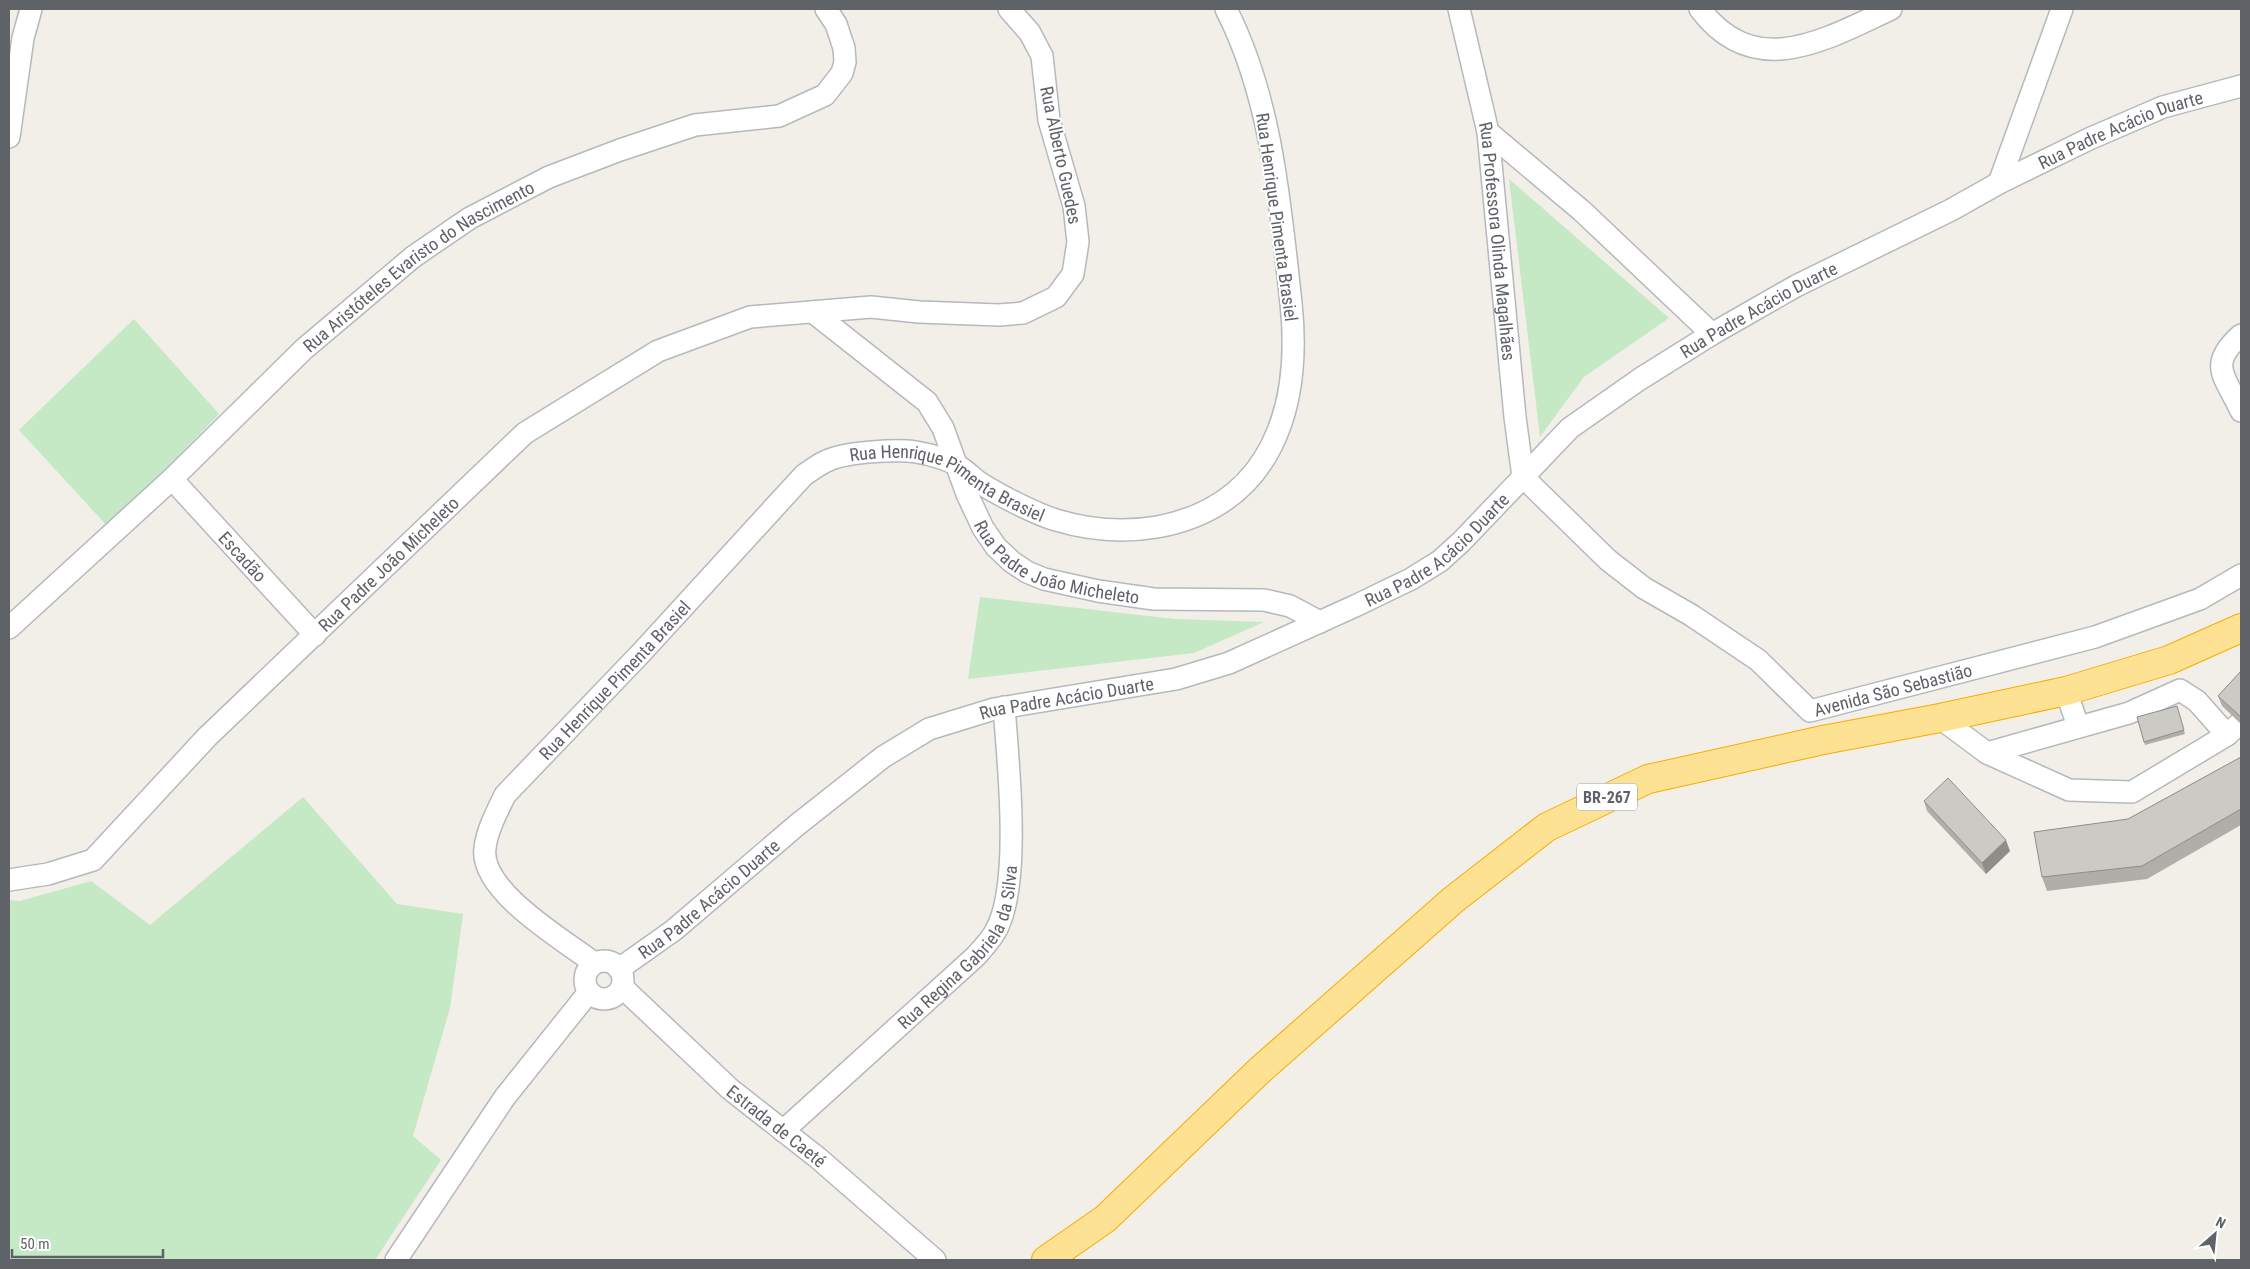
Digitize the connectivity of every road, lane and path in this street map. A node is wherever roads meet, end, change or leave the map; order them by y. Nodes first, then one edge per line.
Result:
1 (31, 9) edge
2 (826, 9) edge
3 (1009, 9) edge
4 (1226, 9) edge
5 (1459, 9) edge
6 (1700, 9) edge
7 (1891, 9) edge
8 (2062, 9) edge
9 (2241, 86) edge
10 (1488, 132) junction
11 (9, 137) edge
12 (1999, 183) junction
13 (871, 307) joint
14 (812, 312) junction
15 (1712, 334) junction
16 (2241, 335) edge
17 (2241, 411) edge
18 (956, 464) junction
19 (1523, 476) junction
20 (172, 479) junction
21 (2241, 575) edge
22 (1320, 622) junction
23 (9, 628) edge
24 (2241, 628) edge
25 (314, 635) junction
26 (2169, 660) junction
27 (2180, 690) junction
28 (2066, 691) junction
29 (1004, 707) junction
30 (1810, 711) junction
31 (1940, 718) junction
32 (2078, 726) junction
33 (2234, 729) edge
34 (1822, 740) junction
35 (1987, 753) junction
36 (9, 880) edge
37 (594, 963) junction
38 (621, 978) junction
39 (589, 992) junction
40 (783, 1131) junction
41 (1105, 1219) junction
42 (396, 1260) edge
43 (935, 1260) edge
44 (1046, 1260) edge
45 (1073, 1260) edge

1 - 11 street
2 - 20 street, Rua Aristóteles Evaristo do Nascimento
3 - 13 street, Rua Alberto Guedes
4 - 18 street, Rua Henrique Pimenta Brasiel
5 - 10 street, Rua Professora Olinda Magalhães
6 - 7 street
8 - 12 street
9 - 12 street, Rua Padre Acácio Duarte
10 - 15 street
10 - 19 street, Rua Professora Olinda Magalhães
12 - 15 street, Rua Padre Acácio Duarte
13 - 14 street, Rua Padre João Micheleto
14 - 18 street, Rua Padre João Micheleto
14 - 25 street, Rua Padre João Micheleto
15 - 19 street, Rua Padre Acácio Duarte
16 - 17 street
18 - 22 street, Rua Padre João Micheleto
18 - 37 street, Rua Henrique Pimenta Brasiel
19 - 22 street, Rua Padre Acácio Duarte
19 - 30 street, Avenida São Sebastião
20 - 23 street, Rua Aristóteles Evaristo do Nascimento
20 - 25 street, Escadão
21 - 30 street, Avenida São Sebastião
22 - 29 street, Rua Padre Acácio Duarte
24 - 26 highway, BR-267
25 - 36 street, Rua Padre João Micheleto
26 - 27 street
26 - 28 highway, BR-267
27 - 32 street
27 - 33 street
28 - 31 highway, BR-267
28 - 32 street
29 - 38 street, Rua Padre Acácio Duarte
29 - 40 street, Rua Regina Gabriela da Silva
30 - 34 street
31 - 34 highway, BR-267
31 - 35 street
32 - 35 street
33 - 35 street
34 - 41 highway, BR-267
37 - 38 street
37 - 39 street
38 - 39 street
38 - 40 street, Estrada de Caeté
39 - 42 street
40 - 43 street, Estrada de Caeté
41 - 44 highway, BR-267
41 - 45 highway

